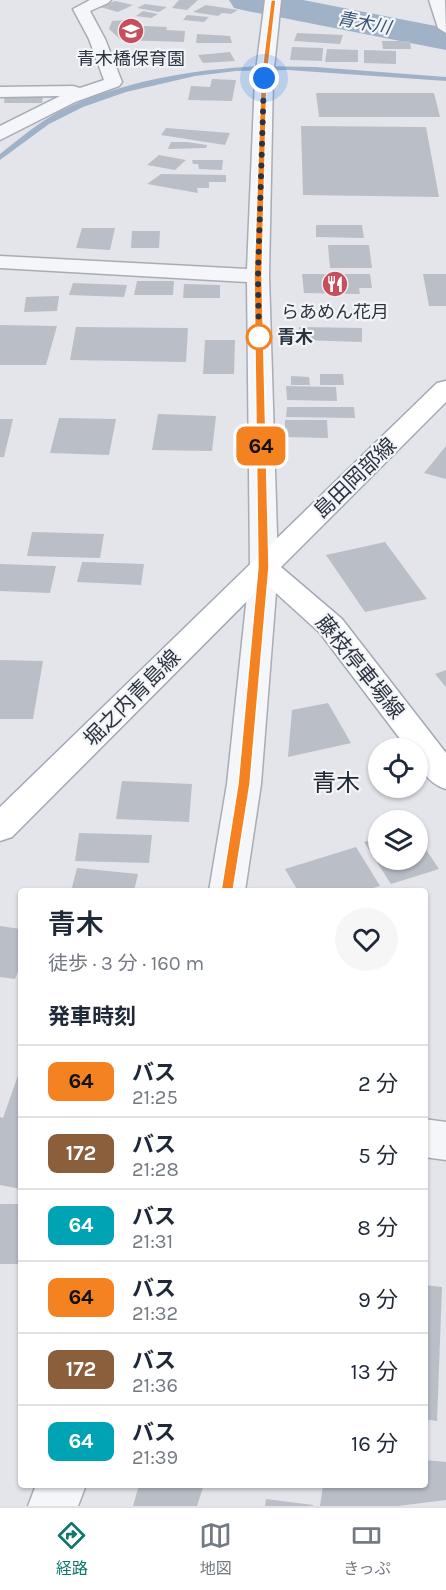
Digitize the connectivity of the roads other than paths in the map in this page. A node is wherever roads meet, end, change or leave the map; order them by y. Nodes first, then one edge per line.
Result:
1 (103, 0) edge
2 (437, 0) edge
3 (272, 7) edge
4 (446, 28) edge
5 (85, 91) junction
6 (0, 92) edge
7 (0, 134) edge
8 (0, 262) edge
9 (258, 276) junction
10 (446, 388) edge
11 (264, 567) junction
12 (446, 777) edge
13 (0, 828) edge
14 (227, 888) edge
15 (428, 1139) edge
16 (446, 1142) edge
17 (60, 1488) edge
18 (53, 1506) edge

1 - 5 street
2 - 4 street
3 - 9 street
5 - 6 street
5 - 7 street
8 - 9 street
9 - 11 street
10 - 11 main road, 島田岡部線
11 - 12 main road, 藤枝停車場線
11 - 13 main road, 堀之内青島線
11 - 14 street
15 - 16 street
17 - 18 street

